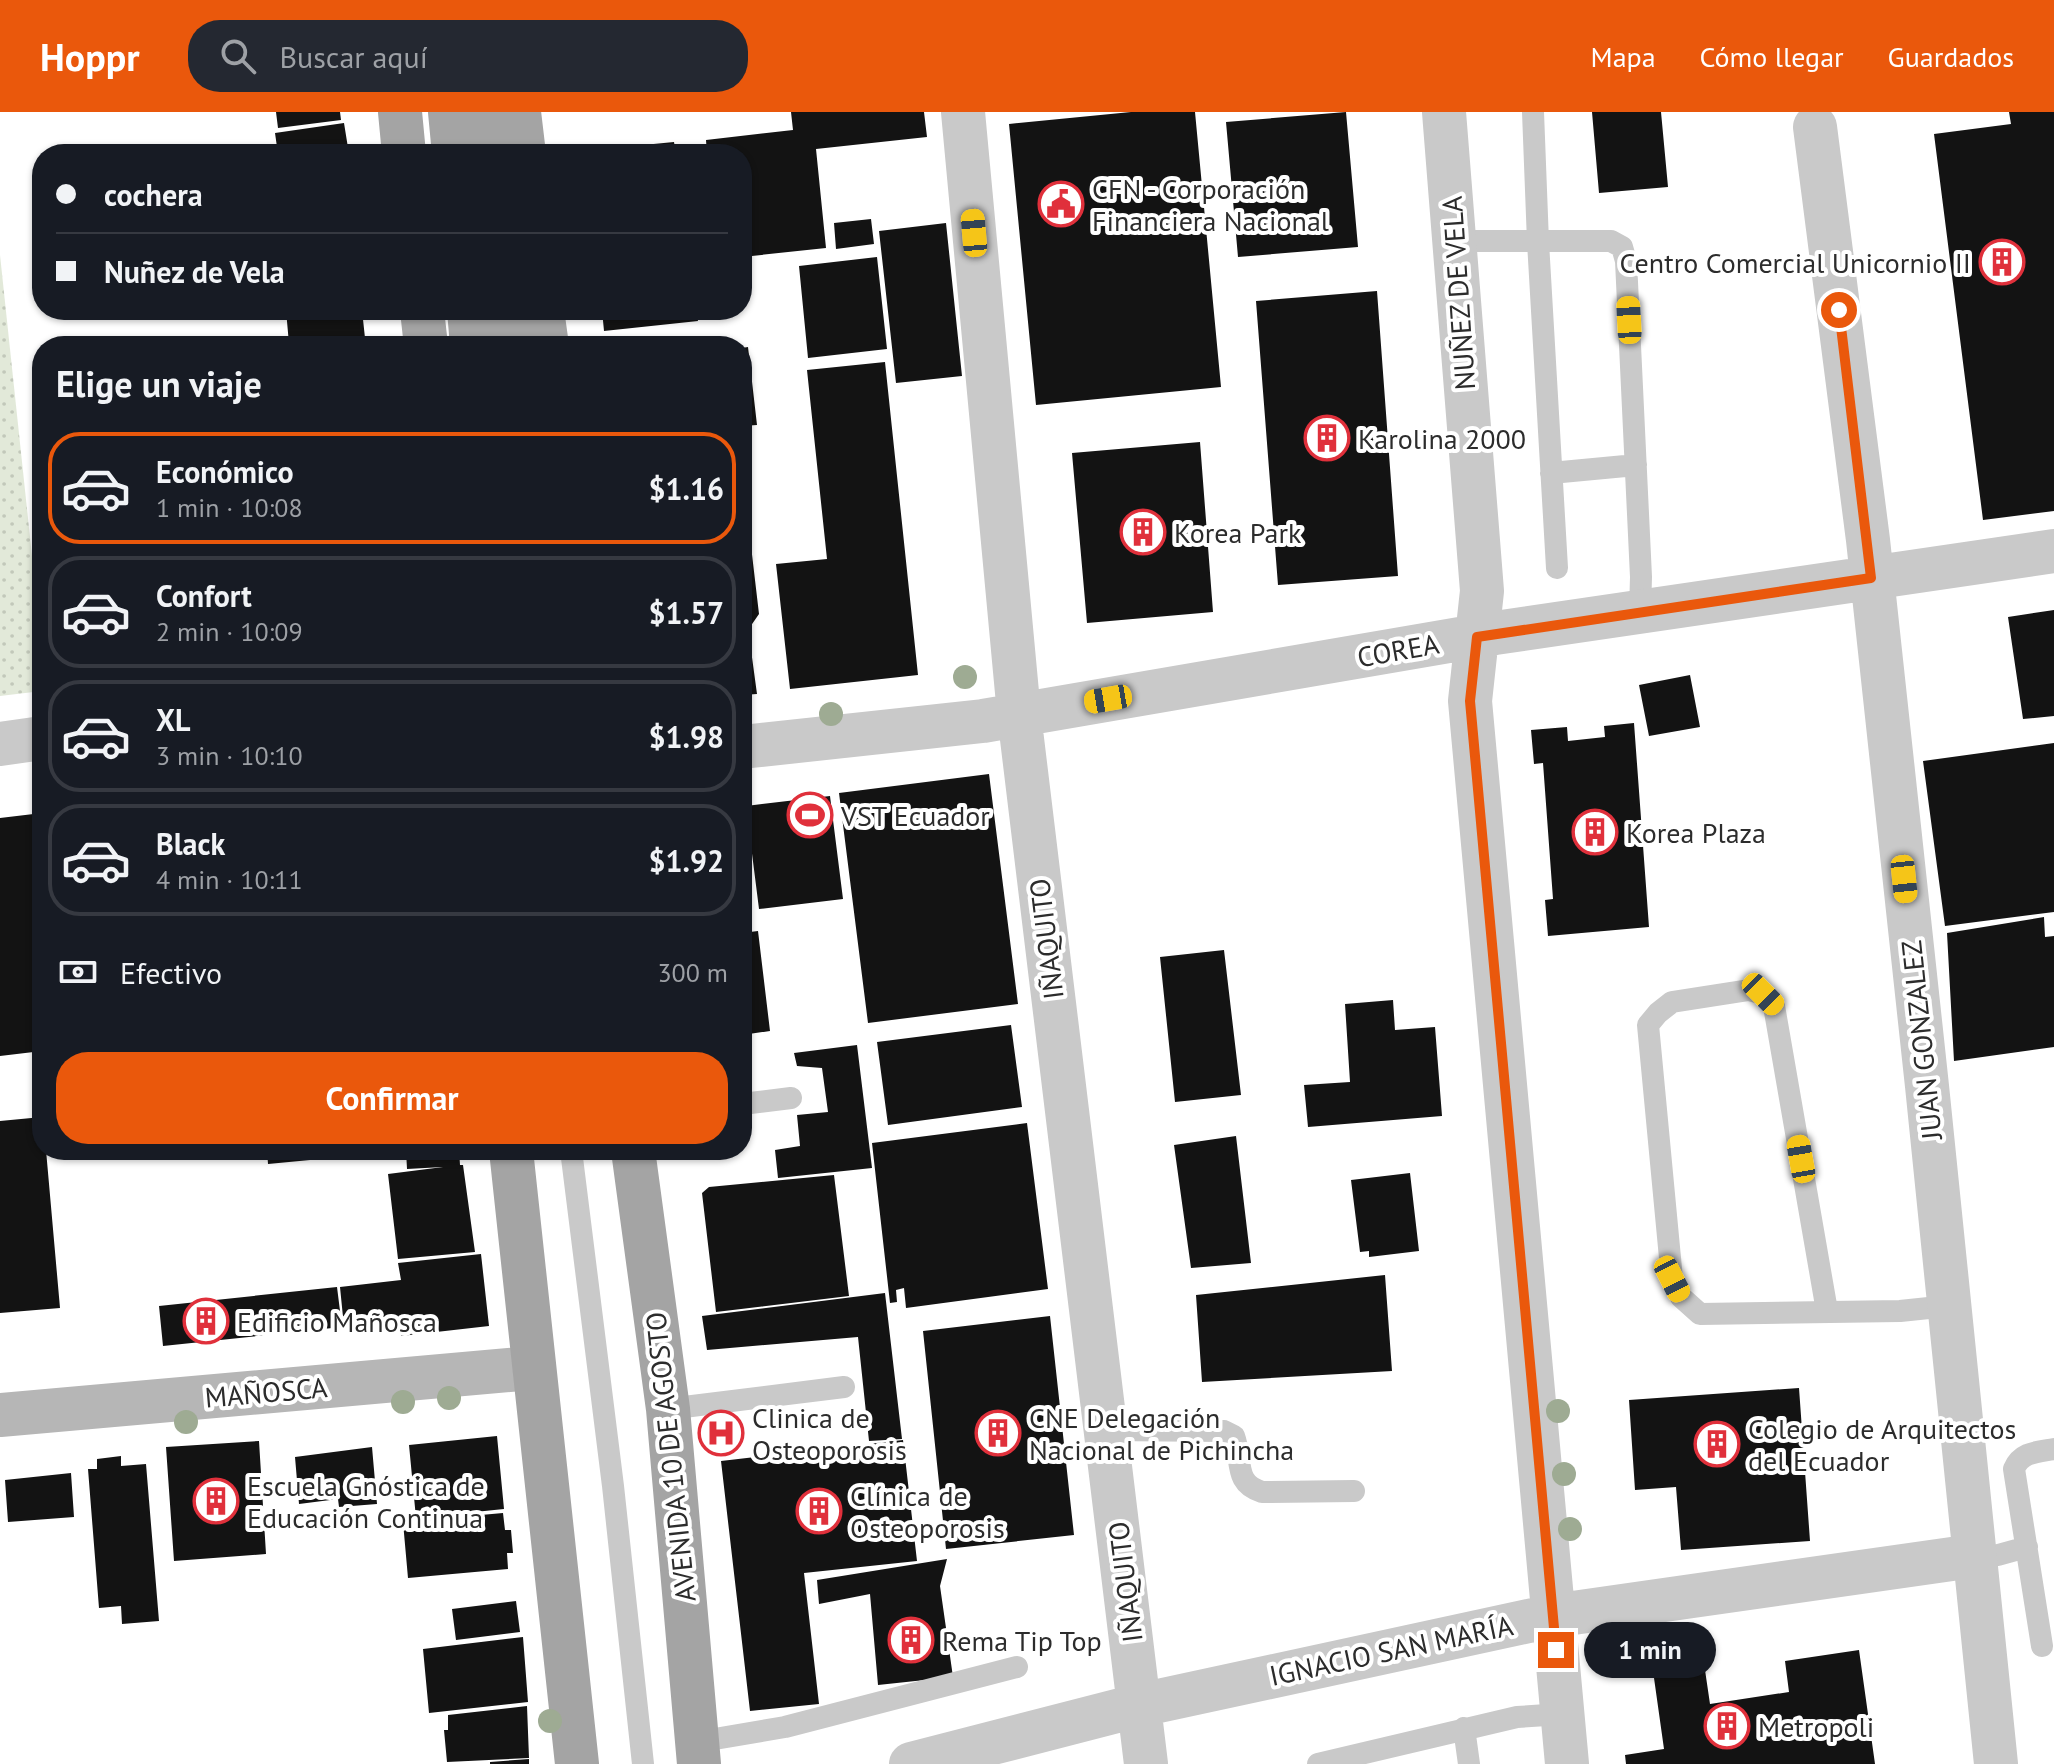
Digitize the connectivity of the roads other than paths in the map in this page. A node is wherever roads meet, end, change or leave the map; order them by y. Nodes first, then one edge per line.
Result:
1 (400, 112) edge
2 (450, 112) edge
3 (480, 112) edge
4 (519, 112) edge
5 (963, 112) edge
6 (1444, 112) edge
7 (1533, 112) edge
8 (1815, 127) dead end
9 (403, 144) edge
10 (453, 144) edge
11 (484, 144) edge
12 (523, 144) edge
13 (1454, 241) junction
14 (1538, 242) junction
15 (1636, 465) junction
16 (1551, 473) junction
17 (2054, 551) edge
18 (1557, 568) dead end
19 (1871, 578) junction
20 (1640, 612) junction
21 (1477, 637) junction
22 (1019, 714) junction
23 (32, 739) edge
24 (0, 744) edge
25 (752, 746) edge
26 (791, 1098) dead end
27 (752, 1103) edge
28 (512, 1160) edge
29 (572, 1160) edge
30 (634, 1160) edge
31 (1948, 1306) junction
32 (1827, 1311) junction
33 (532, 1368) junction
34 (844, 1387) dead end
35 (668, 1409) junction
36 (0, 1415) edge
37 (1106, 1430) junction
38 (2054, 1449) edge
39 (1354, 1491) dead end
40 (2027, 1547) junction
41 (1973, 1556) junction
42 (1552, 1616) junction
43 (2042, 1646) dead end
44 (1017, 1667) dead end
45 (1140, 1705) junction
46 (1562, 1714) junction
47 (1464, 1728) junction
48 (698, 1753) edge
49 (577, 1764) edge
50 (643, 1764) edge
51 (911, 1764) edge
52 (1146, 1764) edge
53 (1318, 1764) edge
54 (1469, 1764) edge
55 (1567, 1764) edge
56 (1996, 1764) edge

1 - 9 main road
2 - 10 main road
3 - 11 main road
4 - 12 main road
5 - 22 street, IÑAQUITO
6 - 13 street, NUÑEZ DE VELA
7 - 14 lane
8 - 19 street, JUAN GONZALEZ
13 - 14 lane
13 - 21 street, NUÑEZ DE VELA
14 - 15 lane
14 - 16 lane
15 - 16 lane
15 - 20 lane
16 - 18 lane
17 - 19 street, COREA
19 - 20 street, COREA
19 - 31 street, JUAN GONZALEZ
20 - 21 street, COREA
21 - 22 street, COREA
21 - 42 street, NUÑEZ DE VELA
22 - 25 street, COREA
22 - 37 street, IÑAQUITO
23 - 24 street
26 - 27 lane
28 - 33 main road
29 - 50 lane
30 - 35 main road, AVENIDA 10 DE AGOSTO
31 - 32 lane
31 - 41 street, JUAN GONZALEZ
32 - 32 lane
33 - 36 street, MAÑOSCA
33 - 49 main road
34 - 35 lane
35 - 48 main road, AVENIDA 10 DE AGOSTO
37 - 39 lane
37 - 45 street, IÑAQUITO
38 - 40 lane
40 - 41 lane
40 - 43 lane
41 - 42 street, IGNACIO SAN MARÍA
41 - 56 street, JUAN GONZALEZ
42 - 45 street, IGNACIO SAN MARÍA
42 - 46 street, NUÑEZ DE VELA
44 - 48 lane
45 - 51 street, IGNACIO SAN MARÍA
45 - 52 street, IÑAQUITO
46 - 47 lane
46 - 55 street, NUÑEZ DE VELA
47 - 53 lane
47 - 54 lane

